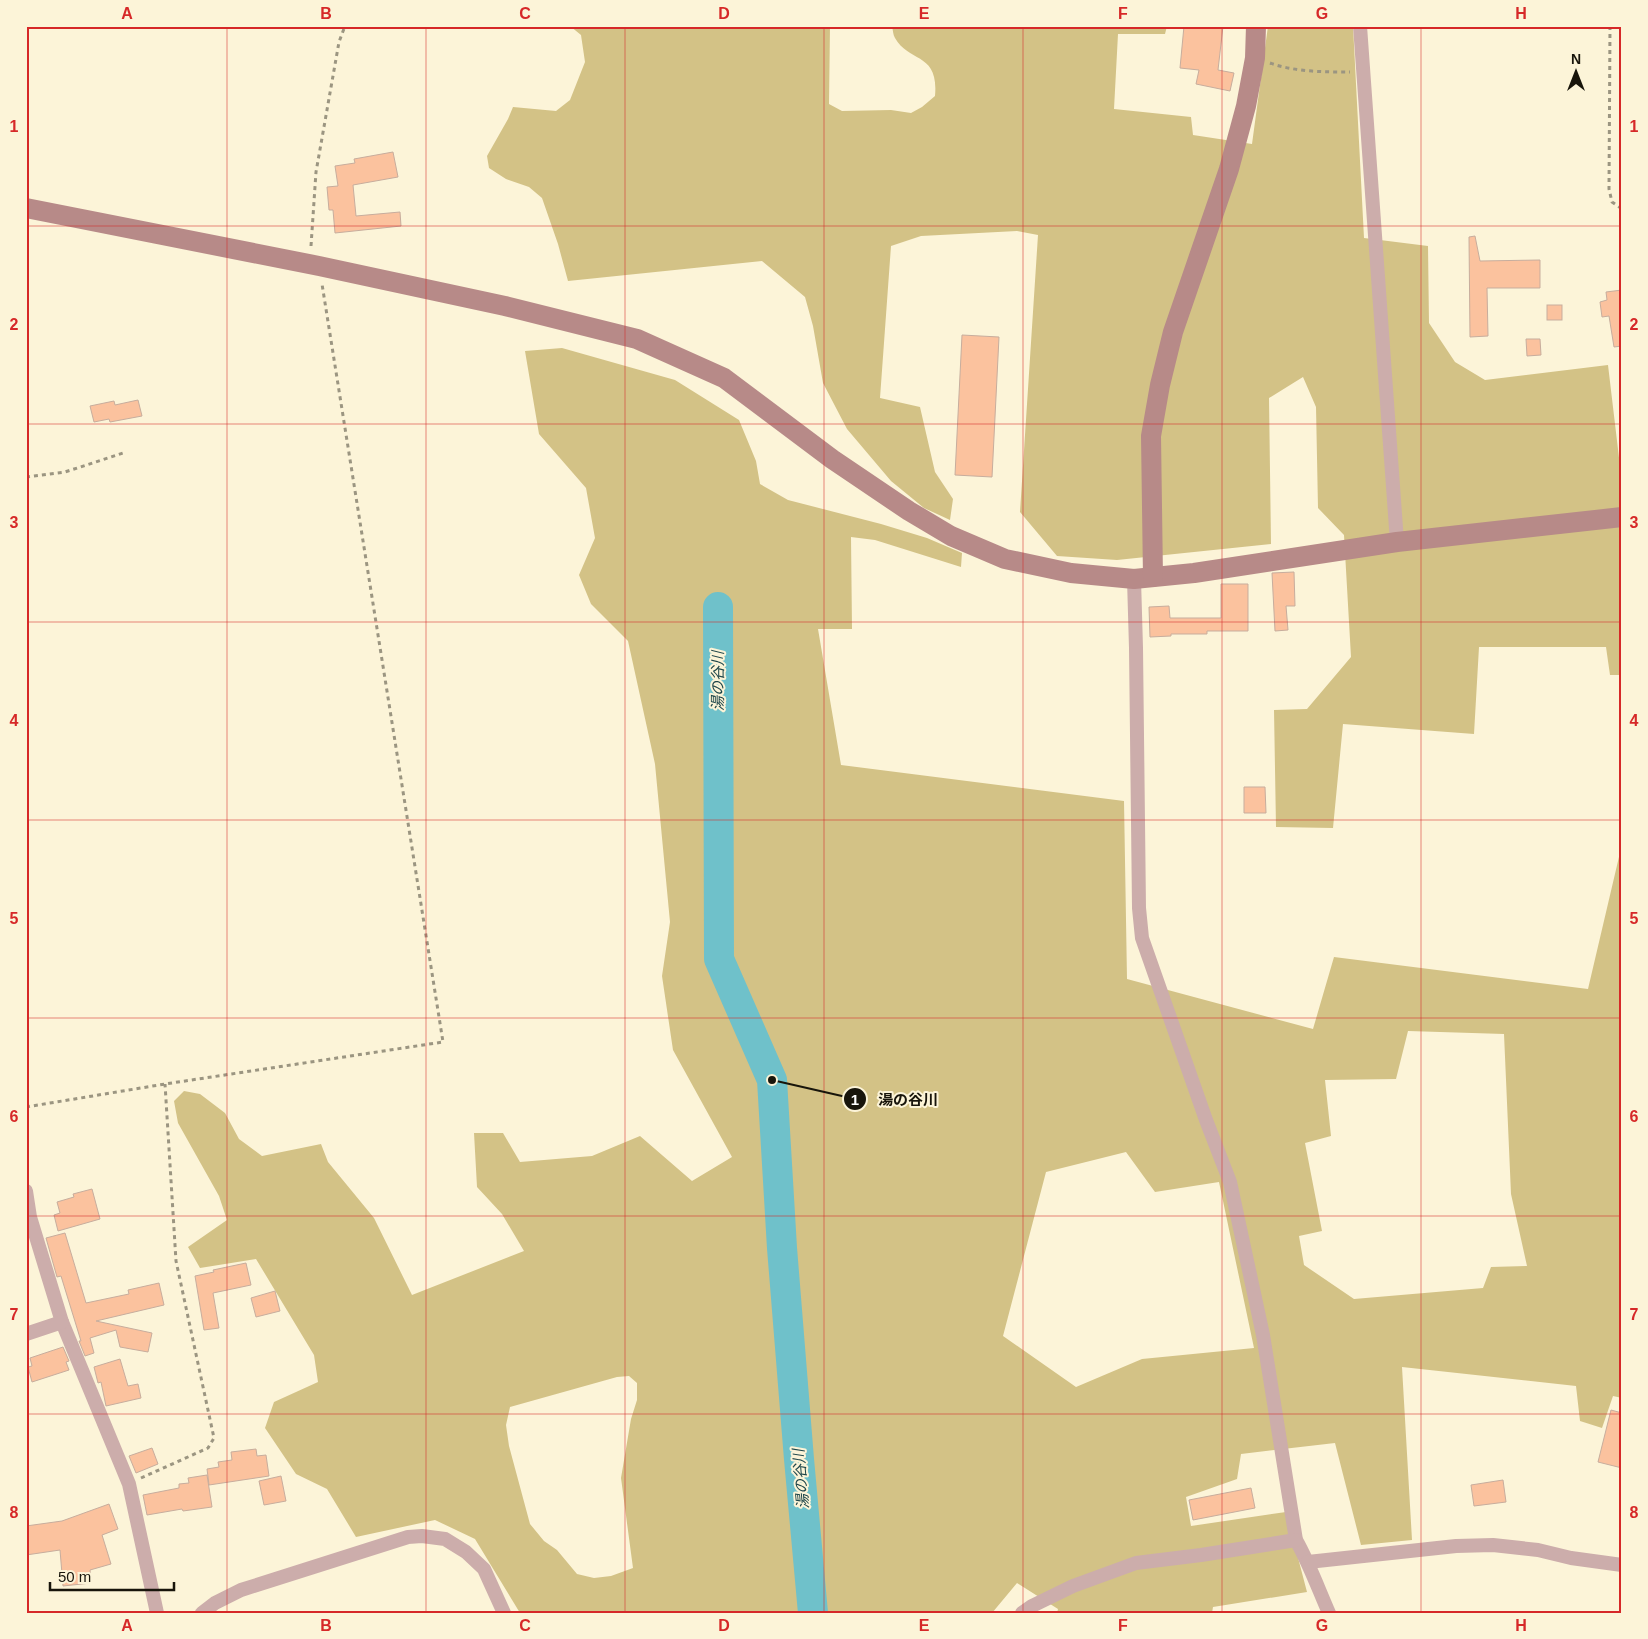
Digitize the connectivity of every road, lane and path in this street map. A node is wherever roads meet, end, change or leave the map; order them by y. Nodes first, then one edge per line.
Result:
1 (345, 26) edge
2 (1256, 26) edge
3 (1360, 26) edge
4 (1610, 26) edge
5 (1255, 58) junction
6 (1363, 72) junction
7 (26, 208) edge
8 (1622, 209) edge
9 (314, 265) junction
10 (123, 453) dead end
11 (26, 477) edge
12 (1622, 517) edge
13 (1396, 542) junction
14 (1143, 578) junction
15 (165, 1084) junction
16 (26, 1107) edge
17 (26, 1192) edge
18 (62, 1322) junction
19 (26, 1334) edge
20 (129, 1484) junction
21 (1296, 1540) junction
22 (1308, 1562) junction
23 (1622, 1565) edge
24 (157, 1613) edge
25 (202, 1613) edge
26 (504, 1613) edge
27 (1022, 1613) edge
28 (1330, 1613) edge

1 - 9 path
2 - 5 street
3 - 6 street
4 - 8 path
5 - 6 path
5 - 14 street
6 - 13 street
7 - 9 street
9 - 14 street
9 - 15 path
10 - 11 path
12 - 13 street
13 - 14 street
14 - 21 street
15 - 16 path
15 - 20 path
17 - 18 street
18 - 19 street
18 - 20 street
20 - 24 street
21 - 22 street
21 - 27 street
22 - 23 street
22 - 28 street
25 - 26 street

